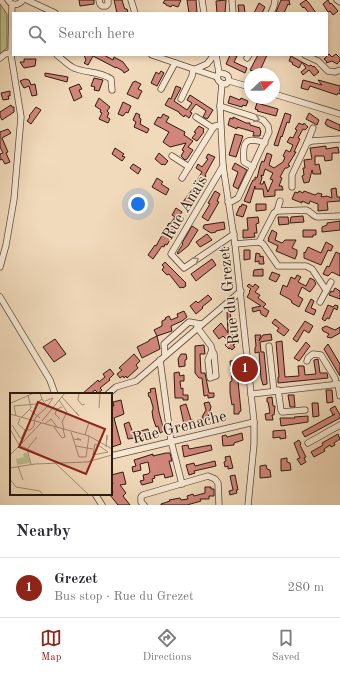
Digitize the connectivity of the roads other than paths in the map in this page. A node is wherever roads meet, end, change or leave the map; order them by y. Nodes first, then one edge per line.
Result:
1 (23, 0) edge
2 (27, 0) edge
3 (99, 0) edge
4 (108, 0) edge
5 (131, 0) edge
6 (202, 0) edge
7 (232, 0) edge
8 (275, 0) edge
9 (337, 0) edge
10 (10, 2) edge
11 (340, 2) edge
12 (54, 12) edge
13 (135, 12) edge
14 (204, 12) edge
15 (233, 12) edge
16 (271, 12) edge
17 (12, 52) edge
18 (12, 56) edge
19 (58, 56) edge
20 (155, 56) edge
21 (214, 56) edge
22 (215, 56) edge
23 (307, 56) edge
24 (0, 58) edge
25 (174, 63) junction
26 (193, 70) junction
27 (337, 71) edge
28 (218, 75) junction
29 (340, 77) edge
30 (229, 81) junction
31 (222, 84) junction
32 (244, 85) edge
33 (161, 89) dead end
34 (112, 90) dead end
35 (280, 96) edge
36 (181, 99) dead end
37 (220, 106) junction
38 (340, 114) edge
39 (196, 118) dead end
40 (220, 125) junction
41 (213, 128) junction
42 (313, 128) dead end
43 (340, 139) edge
44 (264, 143) junction
45 (307, 143) junction
46 (172, 156) dead end
47 (223, 166) junction
48 (189, 167) junction
49 (253, 167) junction
50 (182, 178) dead end
51 (292, 187) dead end
52 (280, 201) dead end
53 (228, 202) junction
54 (277, 211) junction
55 (340, 216) edge
56 (234, 234) junction
57 (259, 242) junction
58 (235, 244) junction
59 (0, 267) edge
60 (331, 282) dead end
61 (326, 290) junction
62 (241, 291) junction
63 (0, 297) edge
64 (320, 302) dead end
65 (199, 326) junction
66 (269, 346) dead end
67 (212, 350) dead end
68 (165, 355) junction
69 (160, 360) junction
70 (307, 361) dead end
71 (338, 384) edge
72 (276, 391) junction
73 (55, 393) edge
74 (109, 393) edge
75 (251, 394) junction
76 (340, 396) edge
77 (305, 410) dead end
78 (254, 422) junction
79 (340, 425) edge
80 (171, 441) junction
81 (308, 443) dead end
82 (112, 456) edge
83 (182, 484) junction
84 (96, 495) edge
85 (102, 505) edge
86 (144, 505) edge
87 (219, 505) edge
88 (248, 505) edge

1 - 10 street
2 - 12 street
3 - 4 street
5 - 13 street
6 - 14 street
7 - 15 street
8 - 16 street
9 - 11 street
10 - 17 street
17 - 24 street
18 - 59 street
19 - 34 street
20 - 25 street
21 - 26 street
22 - 28 street
23 - 27 street
25 - 26 street
25 - 33 street
26 - 28 street
26 - 36 street
27 - 29 street
28 - 30 street
28 - 31 street
30 - 31 street
30 - 32 street
31 - 37 street, Rue du Grezet
35 - 38 street
37 - 40 street, Rue du Grezet
37 -> 44 street
39 - 41 street
40 - 41 street
40 - 47 street, Rue du Grezet
41 - 48 street
42 - 45 street
43 - 45 street
44 - 49 street
44 - 49 street
45 - 51 street
46 - 48 street
47 - 53 street, Rue du Grezet
47 -> 56 street, Rue Anaïs
48 - 50 street
49 - 53 street
52 - 54 street
53 - 56 street, Rue du Grezet
54 - 55 street
54 - 57 street
56 - 58 street, Rue du Grezet
57 - 58 street
57 - 61 street
58 - 62 street, Rue du Grezet
60 - 61 street
61 - 64 street
62 - 65 street
62 - 75 street, Rue du Grezet
63 - 73 street
65 - 67 street
65 - 68 street
65 - 68 street
66 - 72 street
68 - 69 street
69 - 74 street
69 - 80 street
70 - 71 street
71 - 72 street
71 - 76 street
72 - 75 street
72 - 77 street
75 - 78 street, Rue du Grezet
78 - 80 street, Rue Grenache
78 - 88 street, Rue du Grezet
79 - 81 street
80 - 82 street, Rue Grenache
80 - 83 street
83 - 86 street
83 - 87 street
84 - 85 street

